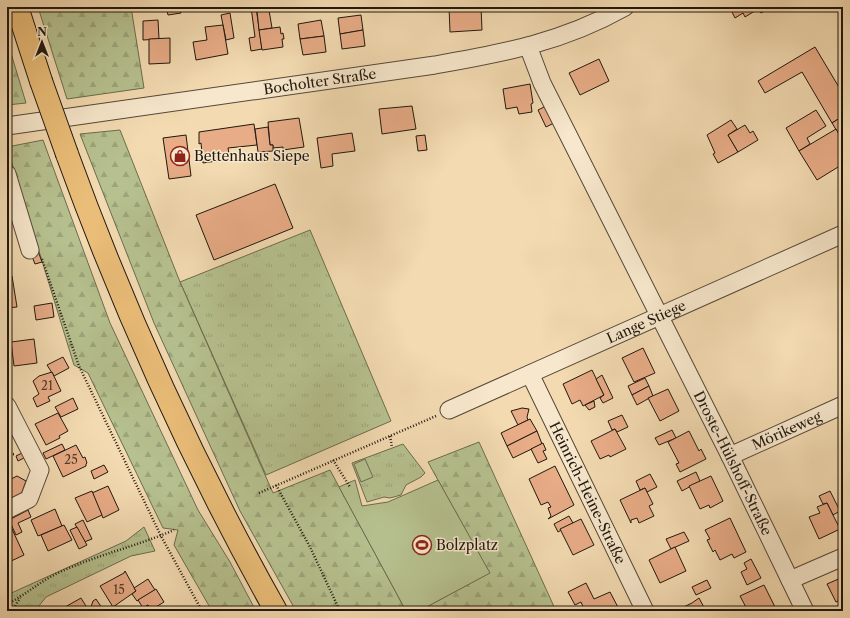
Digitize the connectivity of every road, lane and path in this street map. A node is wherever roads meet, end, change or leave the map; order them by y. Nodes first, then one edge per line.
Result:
1 (17, 7) edge
2 (625, 7) edge
3 (528, 46) junction
4 (7, 126) edge
5 (7, 174) edge
6 (843, 234) edge
7 (28, 243) joint
8 (659, 316) junction
9 (530, 374) junction
10 (843, 405) edge
11 (7, 406) edge
12 (449, 410) joint
13 (390, 436) junction
14 (392, 447) dead end
15 (730, 456) junction
16 (333, 460) junction
17 (276, 485) junction
18 (350, 487) dead end
19 (259, 493) dead end
20 (7, 510) edge
21 (174, 530) dead end
22 (161, 536) junction
23 (843, 556) edge
24 (790, 580) junction
25 (20, 598) junction
26 (7, 604) edge
27 (12, 611) edge
28 (202, 611) edge
29 (276, 611) edge
30 (340, 611) edge
31 (645, 611) edge
32 (805, 611) edge

1 - 29 main road, bridge
2 - 3 street, Bocholter Straße
3 - 4 street, Bocholter Straße
3 - 8 street, Droste-Hülshoff-Straße
5 - 7 street
6 - 8 street, Lange Stiege
7 - 22 path
8 - 9 street, Lange Stiege
8 - 15 street, Droste-Hülshoff-Straße
9 - 12 street, Lange Stiege
9 - 31 street, Heinrich-Heine-Straße
10 - 15 street, Mörikeweg
11 - 20 street
12 - 13 path
13 - 14 path
13 - 16 path
15 - 24 street, Droste-Hülshoff-Straße
16 - 17 path
16 - 18 path
17 - 19 path
17 - 30 path
21 - 22 path
22 - 25 path
22 - 28 path
23 - 24 street
24 - 32 street, Droste-Hülshoff-Straße
25 - 26 path
25 - 27 path

